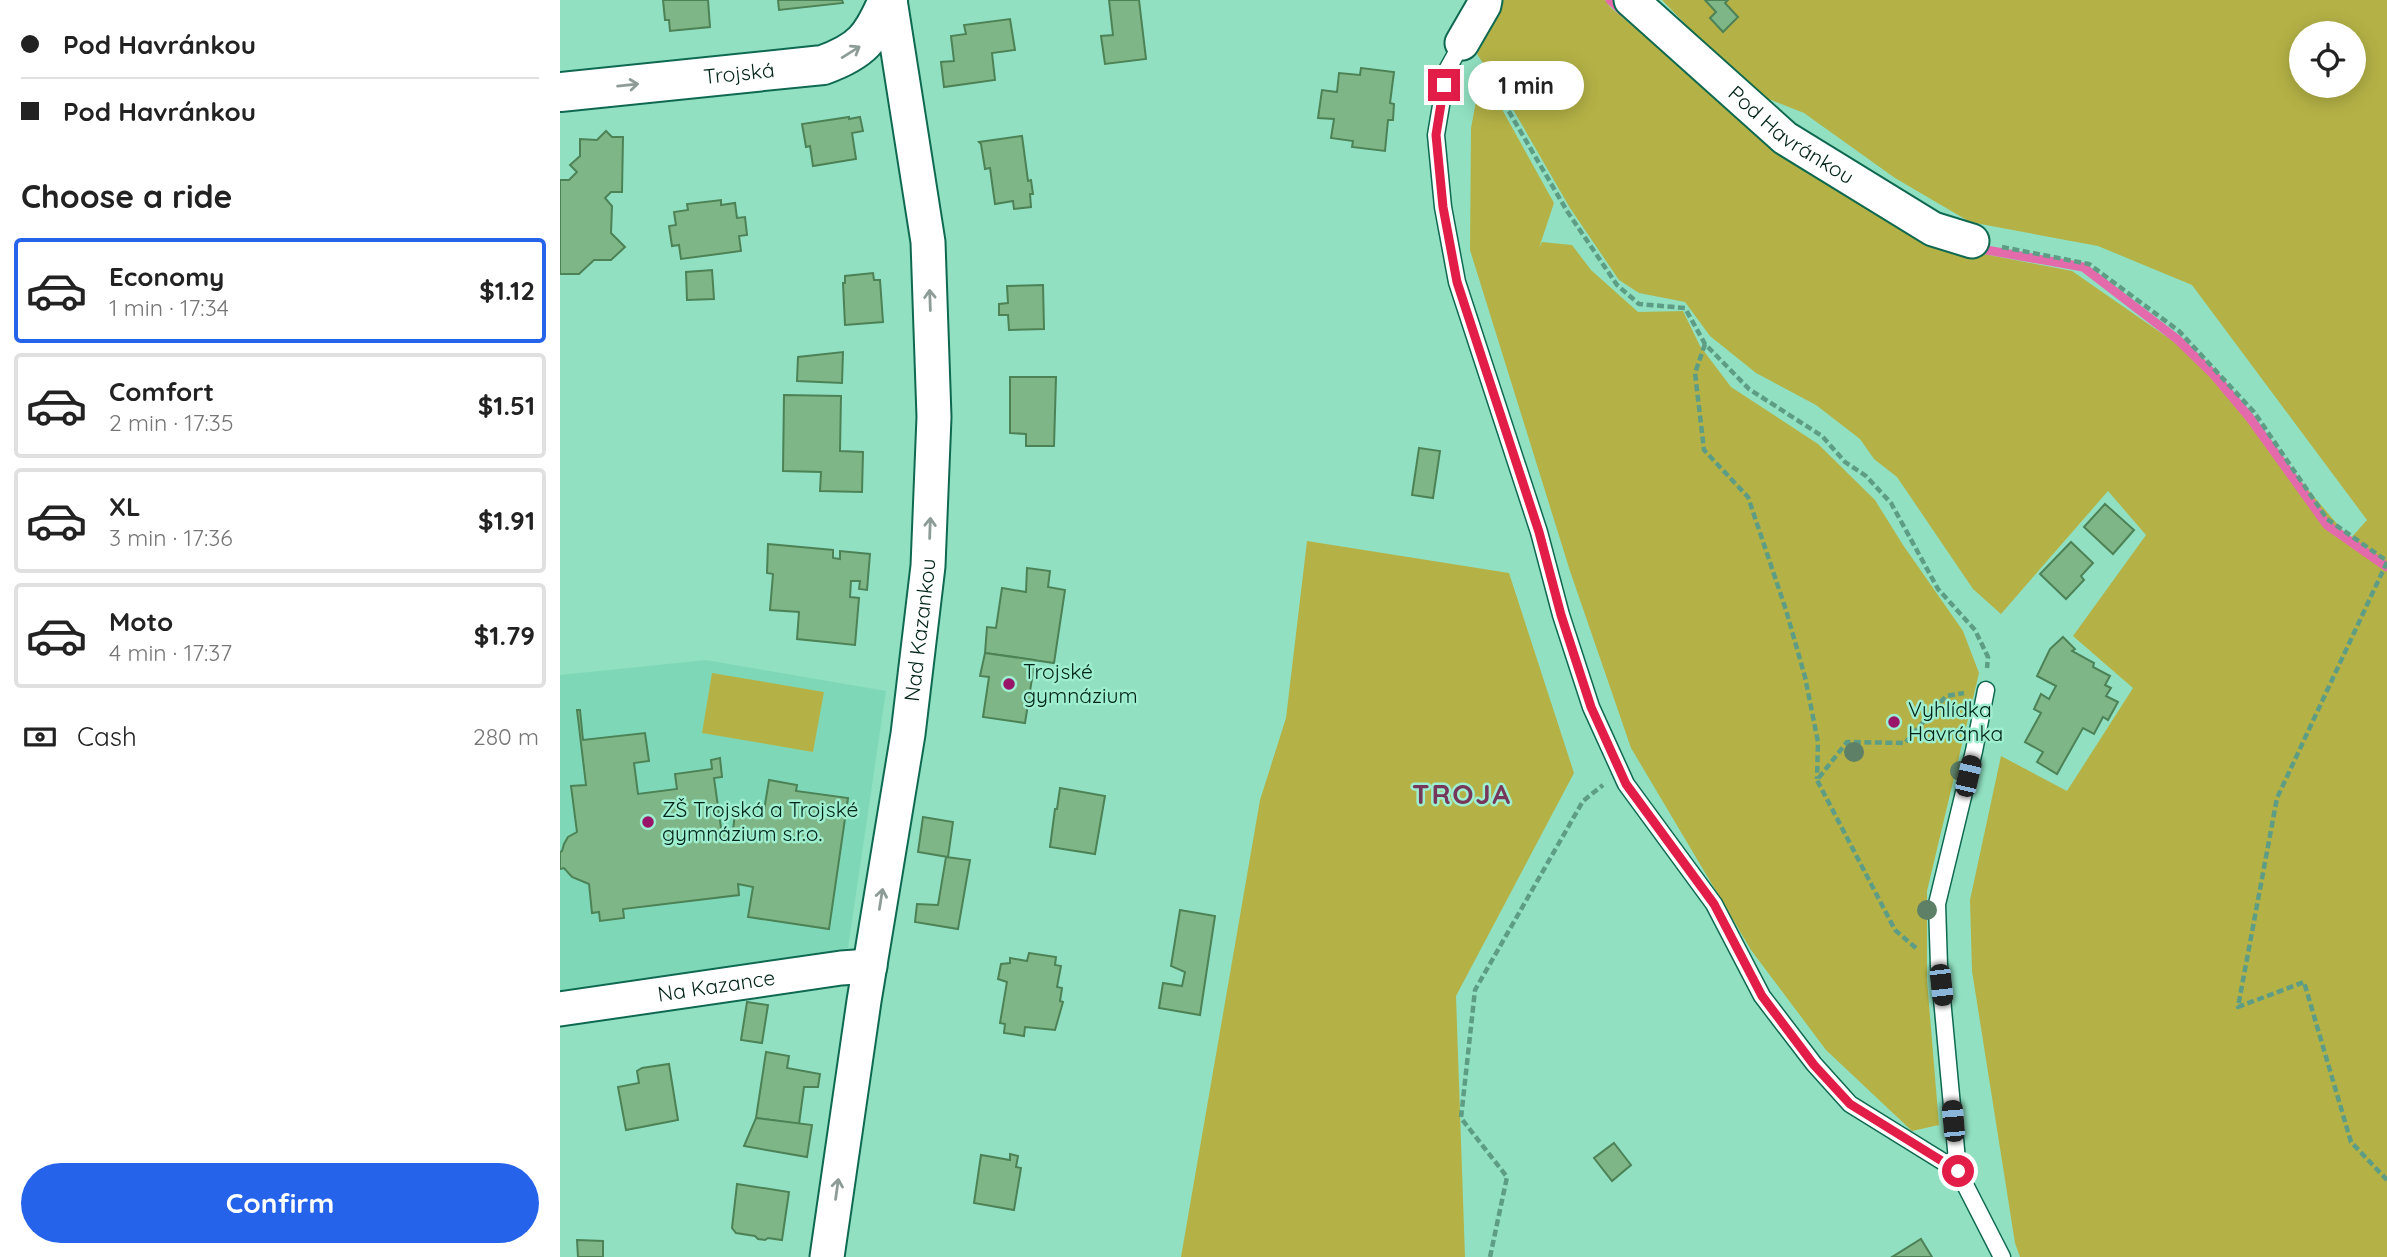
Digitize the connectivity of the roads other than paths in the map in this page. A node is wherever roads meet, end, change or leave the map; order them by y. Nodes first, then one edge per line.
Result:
1 (889, 0) edge
2 (1485, 0) edge
3 (1632, 0) edge
4 (1462, 43) joint
5 (560, 92) edge
6 (1972, 241) road end
7 (1986, 690) road end
8 (870, 966) junction
9 (560, 1009) edge
10 (1958, 1171) junction
11 (827, 1257) edge
12 (2002, 1257) edge

5 -> 1 street, Trojská
8 -> 1 street, Nad Kazankou
2 - 4 street
3 - 6 street, Pod Havránkou
4 - 10 lane
7 - 10 lane
8 - 9 street, Na Kazance
11 -> 8 street, Nad Kazankou
10 - 12 lane

